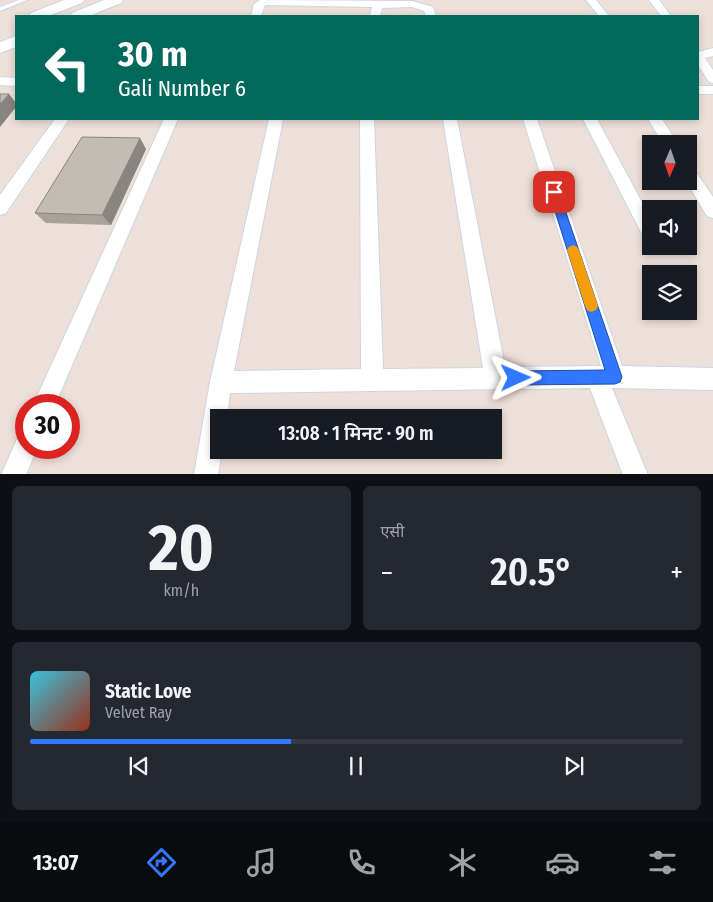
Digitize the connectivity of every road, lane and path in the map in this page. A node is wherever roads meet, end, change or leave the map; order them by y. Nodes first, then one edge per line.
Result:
1 (24, 0) edge
2 (77, 0) edge
3 (116, 0) edge
4 (591, 0) edge
5 (654, 0) edge
6 (316, 2) edge
7 (383, 4) junction
8 (0, 9) edge
9 (39, 15) edge
10 (79, 15) edge
11 (256, 15) edge
12 (314, 15) edge
13 (375, 15) edge
14 (430, 15) edge
15 (603, 15) edge
16 (665, 15) edge
17 (15, 41) edge
18 (0, 48) edge
19 (713, 52) edge
20 (699, 56) edge
21 (699, 58) edge
22 (713, 79) edge
23 (0, 81) edge
24 (15, 82) edge
25 (0, 86) edge
26 (15, 87) edge
27 (699, 90) edge
28 (713, 90) edge
29 (61, 120) edge
30 (171, 120) edge
31 (276, 120) edge
32 (366, 120) edge
33 (450, 120) edge
34 (530, 120) edge
35 (591, 120) edge
36 (656, 120) edge
37 (665, 135) edge
38 (698, 187) edge
39 (0, 208) edge
40 (713, 211) edge
41 (642, 217) edge
42 (605, 377) junction
43 (496, 378) junction
44 (713, 379) edge
45 (372, 380) junction
46 (221, 382) junction
47 (49, 394) edge
48 (20, 459) edge
49 (13, 474) edge
50 (206, 474) edge
51 (636, 474) edge

1 - 8 lane
2 - 9 main road
3 - 10 main road
4 - 15 street
5 - 16 street
6 - 7 street
6 - 11 street
6 - 12 street
7 - 13 street
7 - 14 street
17 - 18 main road
19 - 20 street
21 - 22 street
23 - 24 street
25 - 26 street
27 - 28 street
29 - 39 street
30 - 47 street
31 - 46 street
32 - 45 street
33 - 43 street
34 - 42 street
35 - 41 street
36 - 37 street
38 - 40 street
42 - 43 street
42 - 44 street
42 - 51 street
43 - 45 street
45 - 46 street
46 - 50 street
48 - 49 street

